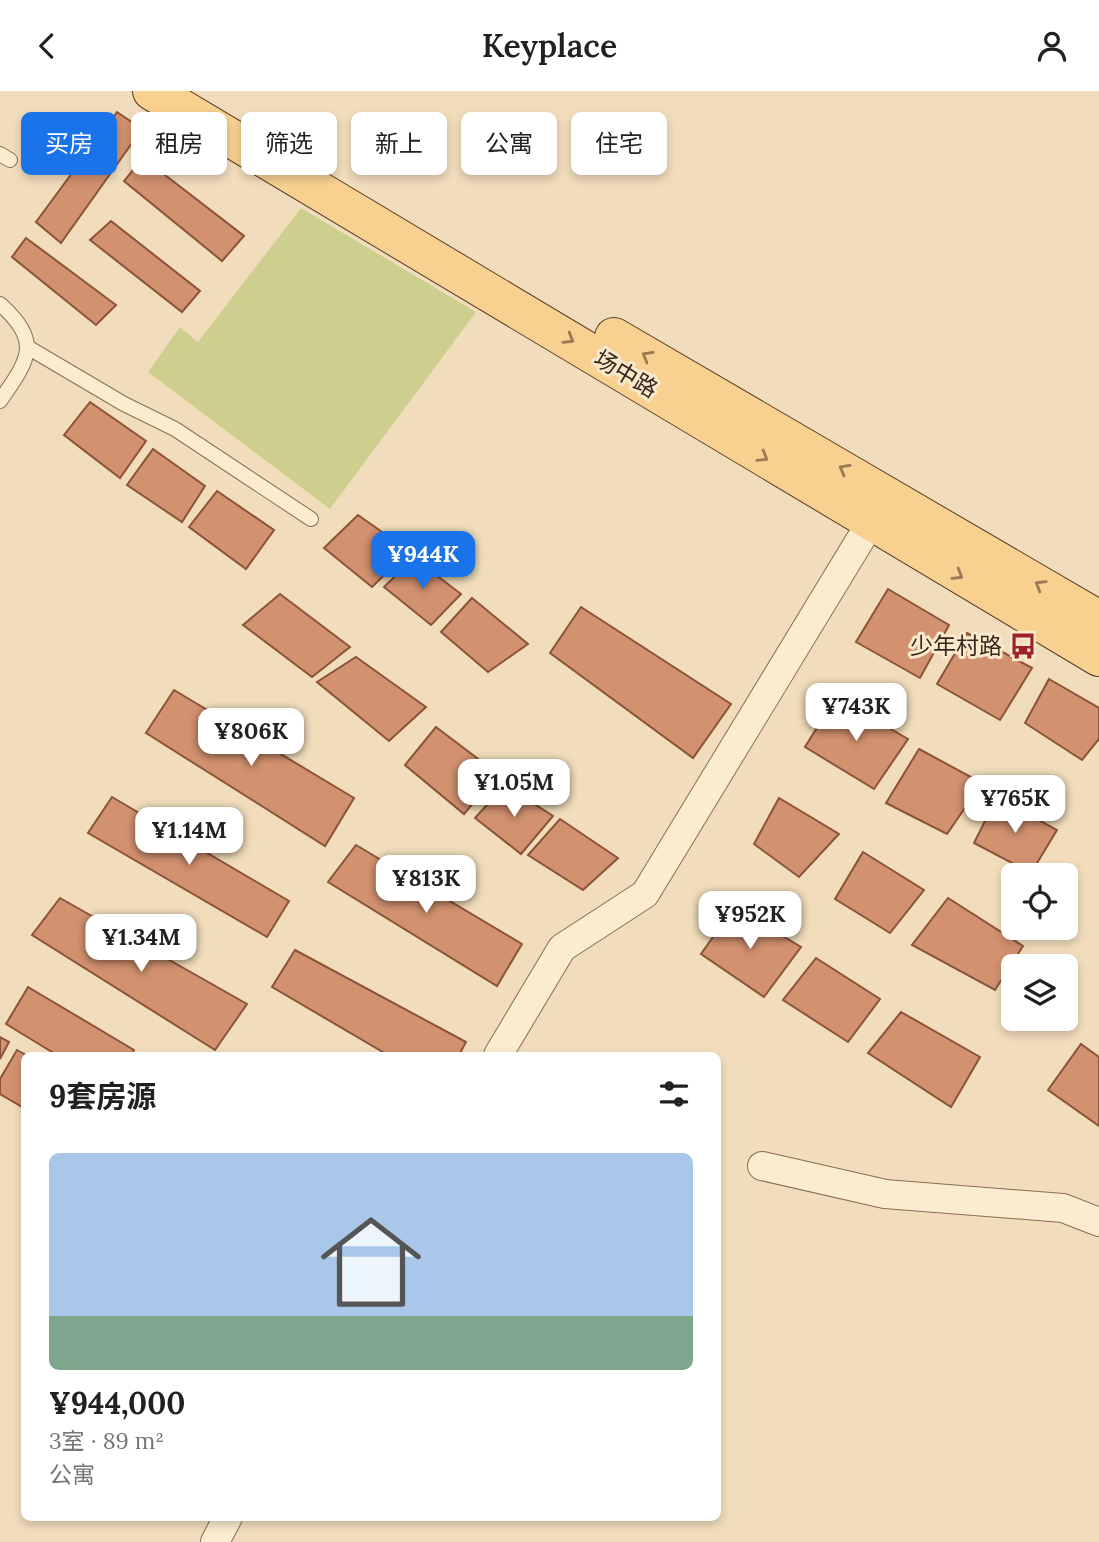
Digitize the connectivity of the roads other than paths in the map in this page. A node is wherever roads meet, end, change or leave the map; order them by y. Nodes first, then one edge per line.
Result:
1 (152, 91) edge
2 (188, 91) edge
3 (0, 304) edge
4 (29, 348) junction
5 (0, 401) edge
6 (880, 508) junction
7 (311, 519) dead end
8 (1099, 620) edge
9 (1099, 657) edge
10 (500, 1052) edge
11 (762, 1166) dead end
12 (1099, 1221) edge
13 (226, 1521) edge
14 (215, 1542) edge

1 -> 6 main road, 场中路
6 -> 2 main road, 场中路
3 - 4 lane
4 - 5 lane
4 - 7 lane
8 -> 6 main road, 场中路
6 -> 9 main road, 场中路
6 - 10 street
11 - 12 street
13 - 14 street

